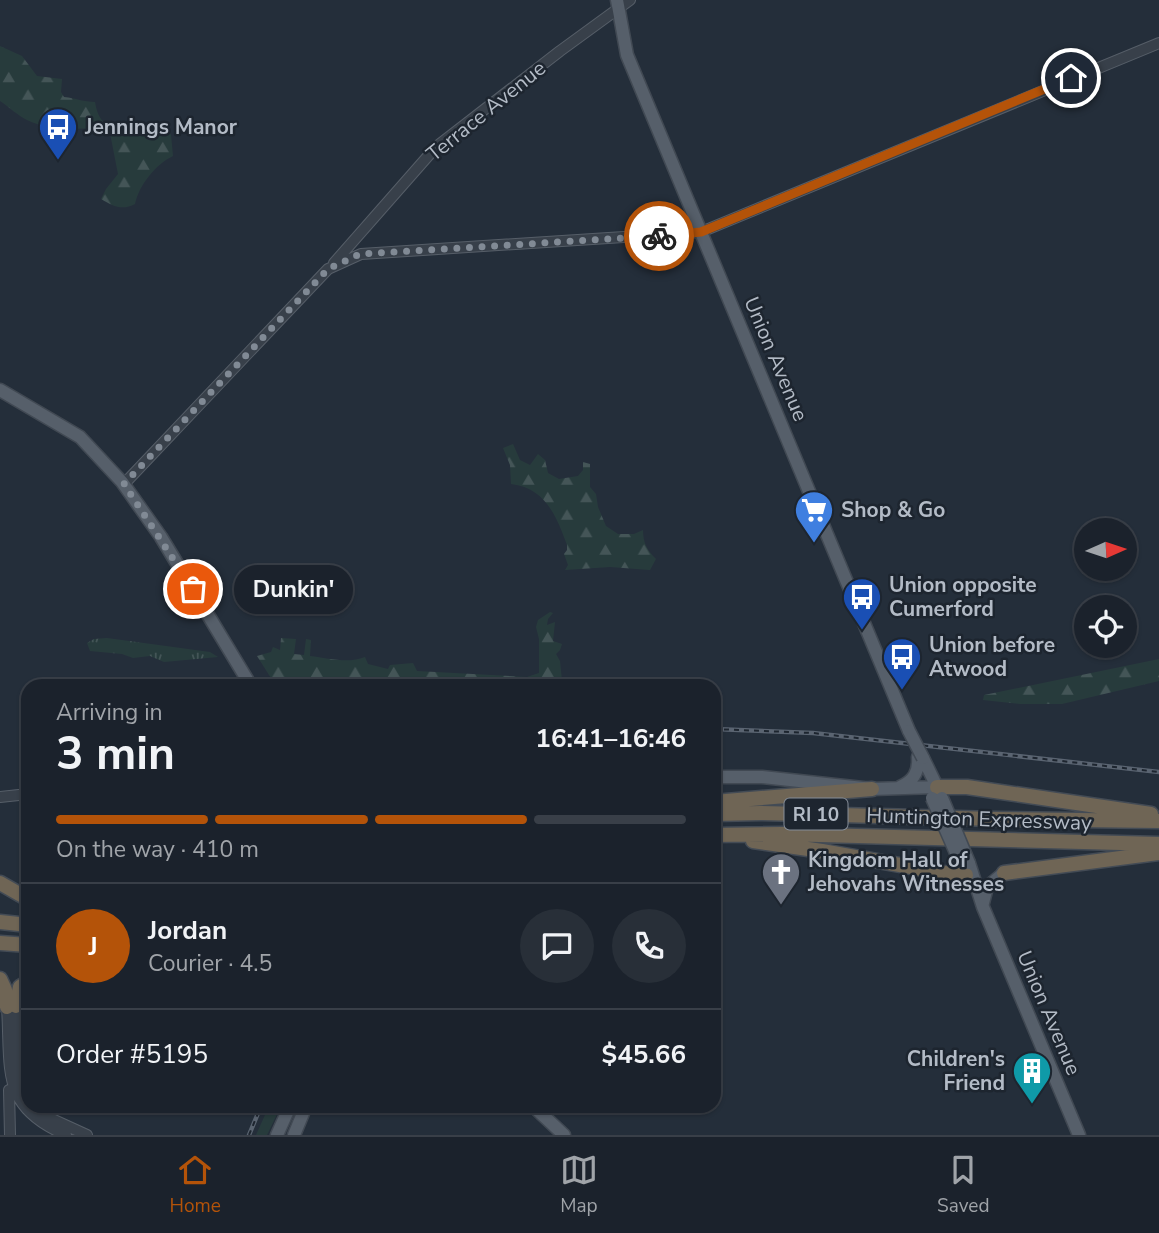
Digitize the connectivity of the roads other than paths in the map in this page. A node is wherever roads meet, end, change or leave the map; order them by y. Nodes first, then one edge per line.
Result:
1 (631, 0) edge
2 (617, 5) edge
3 (1159, 43) edge
4 (701, 232) junction
5 (328, 269) junction
6 (0, 390) edge
7 (124, 484) junction
8 (247, 679) edge
9 (920, 758) junction
10 (721, 777) edge
11 (896, 788) junction
12 (872, 789) junction
13 (935, 792) junction
14 (21, 795) edge
15 (0, 797) edge
16 (721, 801) edge
17 (721, 814) edge
18 (1159, 818) edge
19 (1159, 835) edge
20 (721, 837) edge
21 (721, 838) edge
22 (1067, 842) junction
23 (1159, 844) edge
24 (1159, 853) edge
25 (967, 868) junction
26 (1004, 873) junction
27 (0, 883) edge
28 (21, 895) edge
29 (983, 906) junction
30 (0, 922) edge
31 (21, 924) edge
32 (0, 943) edge
33 (21, 944) edge
34 (0, 979) edge
35 (21, 986) edge
36 (13, 1007) edge
37 (13, 1069) junction
38 (21, 1086) edge
39 (21, 1107) edge
40 (28, 1113) edge
41 (40, 1113) edge
42 (287, 1113) edge
43 (303, 1113) edge
44 (540, 1113) edge
45 (10, 1135) edge
46 (66, 1135) edge
47 (88, 1135) edge
48 (277, 1135) edge
49 (295, 1135) edge
50 (564, 1135) edge
51 (1079, 1135) edge

1 - 2 street, Terrace Avenue
2 - 4 main road, Union Avenue
2 - 5 street, Terrace Avenue
3 - 4 street
4 - 5 street
4 - 9 main road, Union Avenue, bridge
5 - 7 street, Terrace Avenue
6 - 7 main road
7 - 8 main road
9 - 11 main road
9 - 13 main road, Union Avenue
10 - 12 main road
11 - 12 main road
11 - 13 main road
12 - 16 highway
13 - 18 highway
13 - 25 main road, Union Avenue, bridge
14 - 15 street
17 - 18 highway, Huntington Expressway / RI 10
19 - 22 highway
20 - 22 highway, Huntington Expressway / RI 10
21 - 25 highway
22 - 23 highway, Huntington Expressway / RI 10
24 - 26 highway
25 - 26 main road
25 - 29 main road, Union Avenue
26 - 29 main road
27 - 28 highway
29 - 51 main road, Union Avenue
30 - 31 highway
32 - 33 highway
34 - 36 highway
35 - 36 highway
36 - 37 street
37 - 38 street
37 - 39 street
37 - 45 street
40 - 46 street
41 - 47 street
42 - 48 main road
43 - 49 main road
44 - 50 main road

